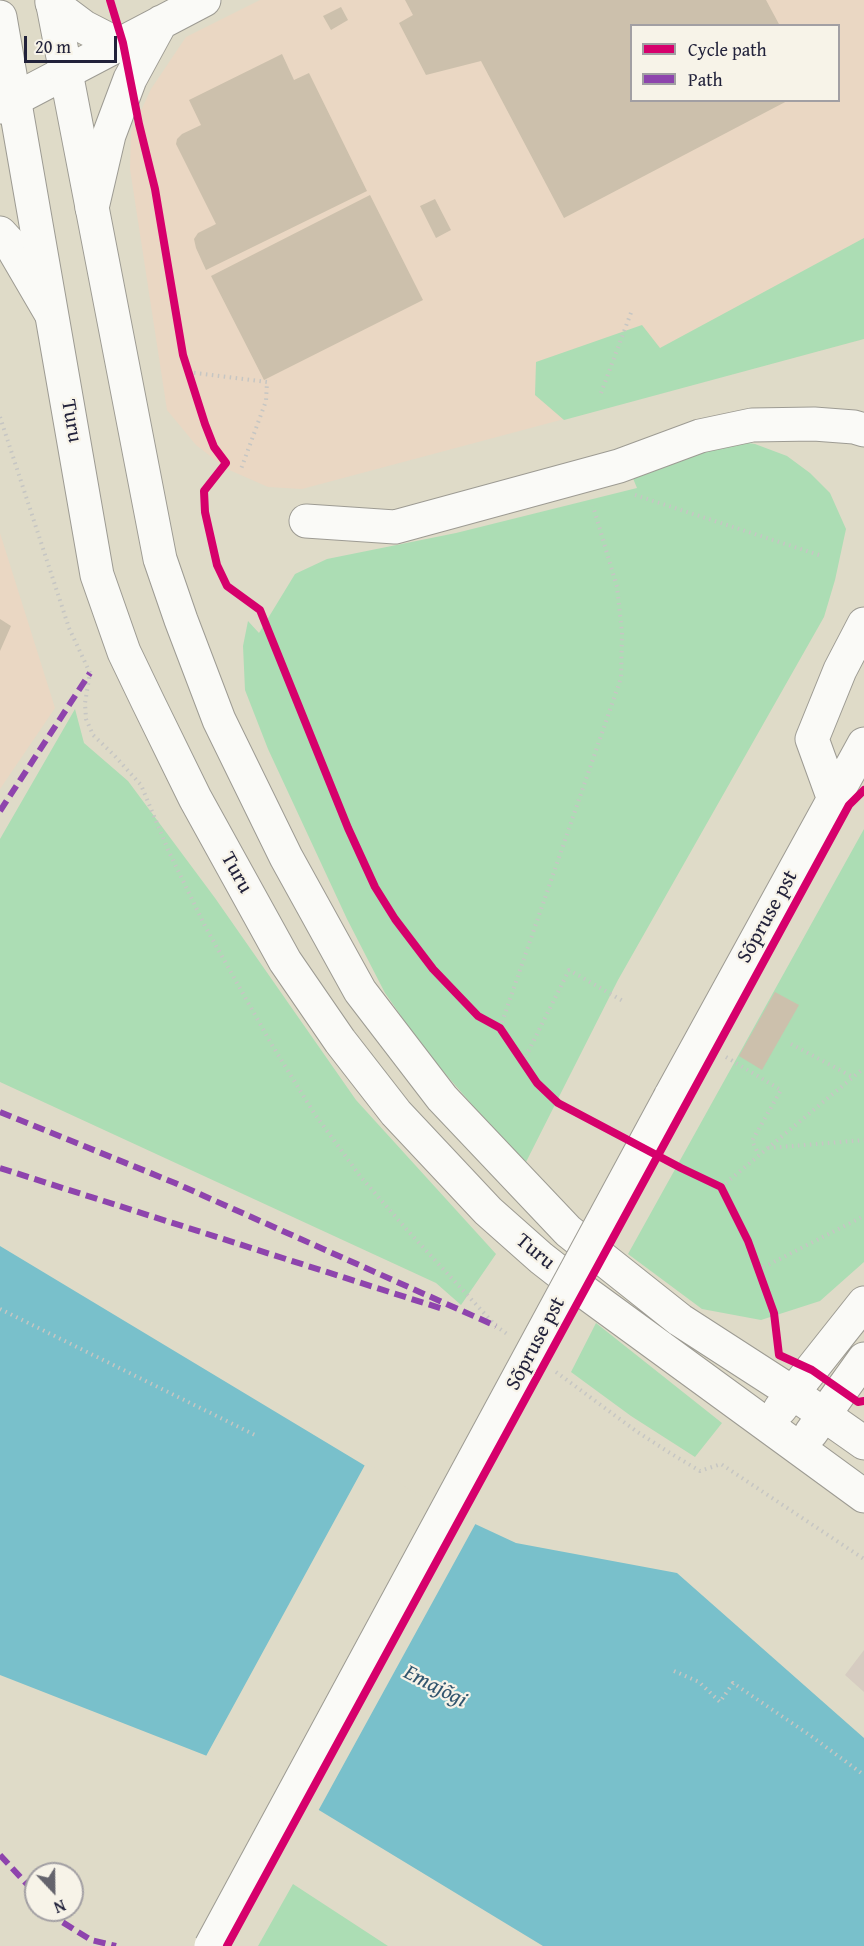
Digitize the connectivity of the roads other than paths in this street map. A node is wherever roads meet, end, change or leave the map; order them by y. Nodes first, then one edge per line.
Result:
1 (204, 0) edge
2 (52, 2) edge
3 (0, 17) edge
4 (161, 22) junction
5 (118, 45) junction
6 (66, 73) junction
7 (7, 104) edge
8 (92, 208) junction
9 (0, 233) edge
10 (52, 316) junction
11 (864, 430) edge
12 (306, 522) dead end
13 (864, 624) edge
14 (864, 654) edge
15 (812, 739) junction
16 (864, 744) edge
17 (864, 751) edge
18 (834, 797) junction
19 (864, 1303) edge
20 (864, 1359) edge
21 (793, 1394) junction
22 (825, 1415) junction
23 (768, 1425) junction
24 (864, 1443) edge
25 (800, 1449) junction
26 (864, 1496) edge
27 (211, 1946) edge

1 - 4 main road
2 - 5 main road
2 - 6 main road, Turu
3 - 7 main road, Turu
4 - 5 main road
4 - 8 main road
5 - 6 main road
6 - 7 main road
6 - 8 main road, Turu
7 - 10 main road, Turu
8 - 21 main road, Turu
9 - 10 main road
10 - 23 main road, Turu
11 - 12 main road
13 - 15 main road
14 - 15 main road
15 - 18 main road
16 - 18 main road, Sõpruse pst
17 - 18 main road
18 - 27 main road, Sõpruse pst, bridge
19 - 21 main road
20 - 22 main road
21 - 22 main road, Turu
21 - 23 main road
22 - 24 main road, Turu
22 - 25 main road
23 - 25 main road, Turu
25 - 26 main road, Turu

